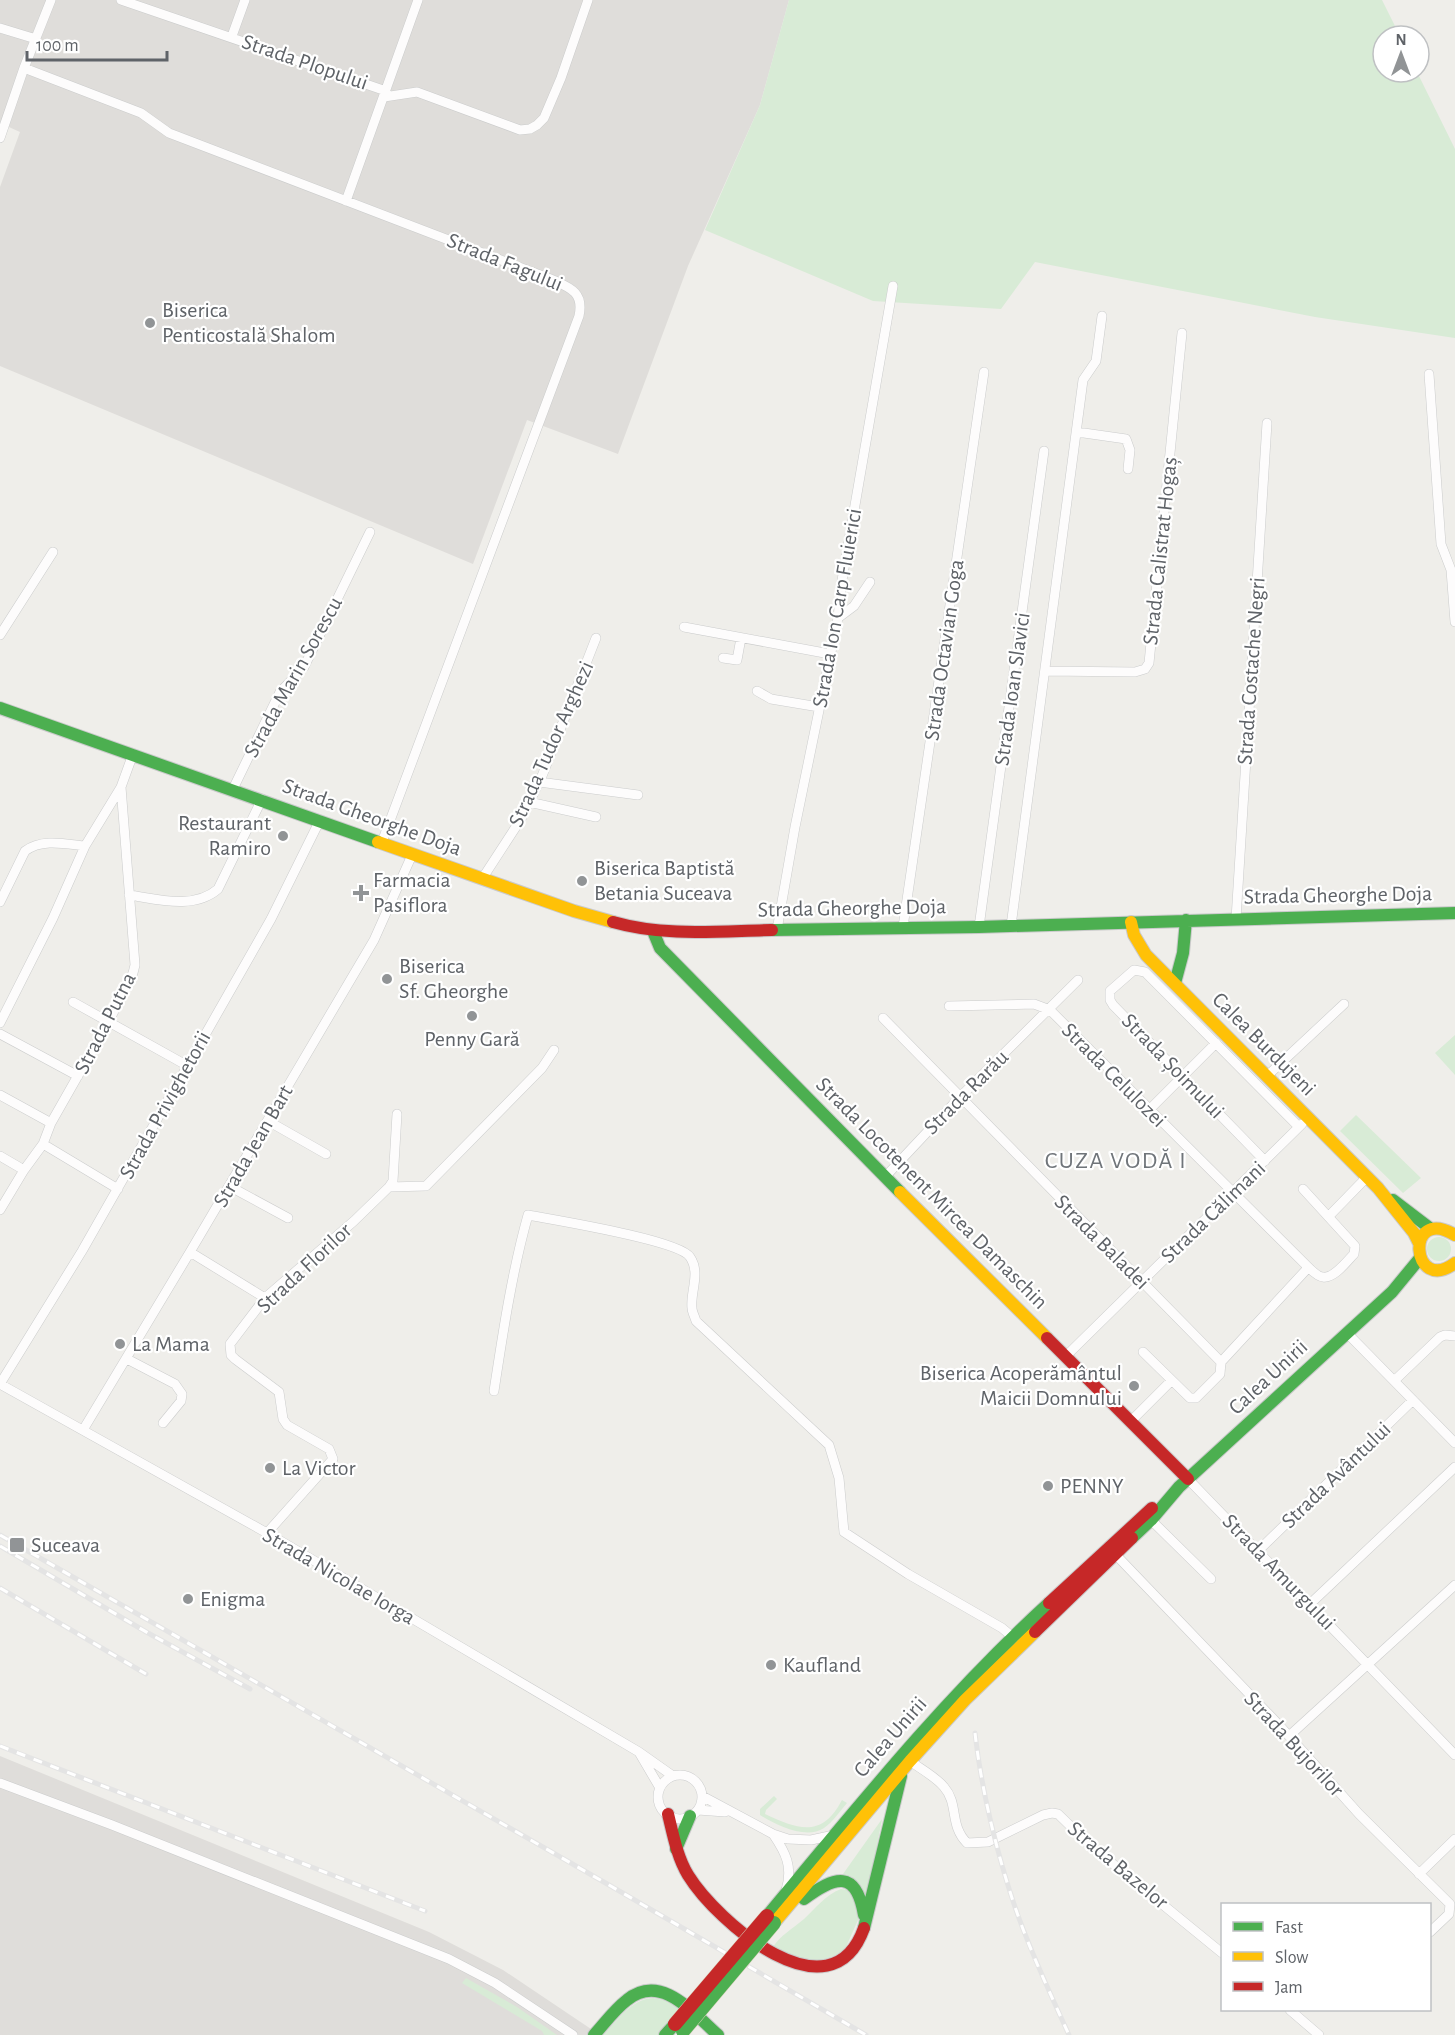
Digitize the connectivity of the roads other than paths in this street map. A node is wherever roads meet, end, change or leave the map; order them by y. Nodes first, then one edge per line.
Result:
1 (51, 0) edge
2 (122, 0) edge
3 (245, 0) edge
4 (417, 0) edge
5 (588, 0) edge
6 (0, 28) edge
7 (232, 36) junction
8 (36, 39) junction
9 (24, 68) junction
10 (385, 94) junction
11 (0, 102) edge
12 (11, 106) junction
13 (0, 138) edge
14 (346, 201) junction
15 (893, 286) dead end
16 (1102, 316) dead end
17 (1182, 333) dead end
18 (984, 372) dead end
19 (1429, 374) dead end
20 (1267, 423) dead end
21 (1077, 432) junction
22 (1044, 451) dead end
23 (1128, 469) dead end
24 (370, 532) dead end
25 (52, 552) dead end
26 (870, 582) dead end
27 (838, 618) junction
28 (1455, 622) edge
29 (684, 627) dead end
30 (0, 635) edge
31 (596, 638) dead end
32 (741, 638) junction
33 (830, 654) junction
34 (723, 658) dead end
35 (1046, 672) junction
36 (757, 691) dead end
37 (819, 707) junction
38 (0, 708) edge
39 (133, 754) junction
40 (539, 782) junction
41 (121, 787) junction
42 (233, 789) junction
43 (638, 795) dead end
44 (262, 799) junction
45 (529, 802) junction
46 (596, 817) dead end
47 (320, 820) junction
48 (382, 842) junction
49 (86, 846) junction
50 (412, 855) junction
51 (482, 879) junction
52 (129, 896) junction
53 (0, 902) edge
54 (1455, 913) edge
55 (1236, 918) junction
56 (1186, 920) junction
57 (1131, 922) junction
58 (1011, 926) junction
59 (903, 927) junction
60 (979, 927) junction
61 (777, 930) junction
62 (653, 931) junction
63 (1078, 980) dead end
64 (1175, 984) junction
65 (73, 1002) dead end
66 (1344, 1004) dead end
67 (949, 1006) dead end
68 (1050, 1010) junction
69 (883, 1018) dead end
70 (109, 1021) junction
71 (0, 1023) edge
72 (0, 1034) edge
73 (1216, 1043) junction
74 (554, 1050) dead end
75 (186, 1065) junction
76 (78, 1076) junction
77 (1183, 1076) junction
78 (1267, 1076) junction
79 (0, 1095) edge
80 (960, 1097) junction
81 (1149, 1110) junction
82 (397, 1114) dead end
83 (268, 1121) junction
84 (1304, 1122) junction
85 (51, 1123) junction
86 (43, 1144) junction
87 (326, 1154) dead end
88 (0, 1156) edge
89 (1264, 1161) junction
90 (24, 1170) junction
91 (885, 1177) junction
92 (1367, 1177) junction
93 (229, 1186) junction
94 (389, 1187) junction
95 (1378, 1188) junction
96 (118, 1189) junction
97 (1303, 1189) dead end
98 (1233, 1193) junction
99 (0, 1210) edge
100 (1329, 1216) junction
101 (288, 1218) dead end
102 (1431, 1229) junction
103 (1453, 1230) edge
104 (1419, 1243) junction
105 (190, 1252) junction
106 (1425, 1263) junction
107 (1307, 1266) junction
108 (1453, 1268) edge
109 (1142, 1282) junction
110 (265, 1298) junction
111 (1347, 1332) junction
112 (1455, 1336) edge
113 (1143, 1352) dead end
114 (1066, 1356) junction
115 (127, 1359) junction
116 (1221, 1362) junction
117 (1171, 1382) junction
118 (1394, 1382) junction
119 (0, 1384) edge
120 (494, 1391) dead end
121 (1413, 1400) junction
122 (1130, 1422) junction
123 (163, 1423) dead end
124 (83, 1430) junction
125 (1455, 1443) edge
126 (1455, 1467) edge
127 (1188, 1479) junction
128 (1173, 1493) junction
129 (1151, 1520) junction
130 (267, 1533) junction
131 (1259, 1550) junction
132 (1116, 1555) junction
133 (1211, 1579) dead end
134 (1455, 1585) edge
135 (1310, 1604) junction
136 (1017, 1641) junction
137 (1369, 1665) junction
138 (1289, 1736) junction
139 (639, 1752) junction
140 (1455, 1755) edge
141 (906, 1766) junction
142 (673, 1776) junction
143 (0, 1783) edge
144 (660, 1788) junction
145 (702, 1796) junction
146 (694, 1813) junction
147 (731, 1813) junction
148 (668, 1814) junction
149 (773, 1834) junction
150 (834, 1835) junction
151 (1455, 1839) edge
152 (676, 1849) junction
153 (1419, 1874) junction
154 (788, 1899) junction
155 (865, 1923) junction
156 (1431, 1931) edge
157 (1221, 1952) edge
158 (1291, 2011) edge
159 (679, 2030) edge
160 (573, 2035) edge
161 (594, 2035) edge
162 (665, 2035) edge
163 (718, 2035) edge
164 (1318, 2035) edge

1 - 8 street
2 - 7 street, Strada Plopului
3 - 7 street
4 - 10 street
5 - 10 street
6 - 8 street
7 - 10 street, Strada Plopului
8 - 9 street
9 - 12 street
9 - 14 street, Strada Fagului
10 - 14 street
11 - 12 street
12 - 13 street
14 - 48 street, Strada Fagului
15 - 27 street, Strada Ion Carp Fluierici
16 - 21 street
17 - 35 street, Strada Calistrat Hogaș
18 - 59 street, Strada Octavian Goga
19 - 28 street
20 - 55 street, Strada Costache Negri
21 - 23 street
21 - 35 street
22 - 60 street, Strada Ioan Slavici
24 - 42 street, Strada Marin Sorescu
25 - 30 street
26 - 27 street
27 - 33 street, Strada Ion Carp Fluierici
29 - 32 street
31 - 40 street, Strada Tudor Arghezi
32 - 33 street
32 - 34 street
33 - 37 street, Strada Ion Carp Fluierici
35 - 58 street
36 - 37 street
37 - 61 street, Strada Ion Carp Fluierici
38 - 39 main road, Strada Gheorghe Doja
39 - 41 street, Strada Putna
39 - 42 main road, Strada Gheorghe Doja
40 - 43 street
40 - 45 street, Strada Tudor Arghezi
41 - 49 street, Strada Putna
41 - 52 street, Strada Putna
42 - 44 main road, Strada Gheorghe Doja
44 - 47 main road, Strada Gheorghe Doja
44 - 52 street
45 - 46 street
45 - 51 street, Strada Tudor Arghezi
47 - 48 main road, Strada Gheorghe Doja
47 - 75 street, Strada Privighetorii
48 - 50 main road, Strada Gheorghe Doja
49 - 53 street
49 - 71 street, Strada Putna
50 - 51 main road, Strada Gheorghe Doja
50 - 83 street, Strada Jean Bart
51 - 62 main road, Strada Gheorghe Doja
52 - 70 street, Strada Putna
54 - 55 main road, Strada Gheorghe Doja
55 - 56 main road, Strada Gheorghe Doja
56 - 57 main road, Strada Gheorghe Doja
56 - 64 main road
57 - 58 main road, Strada Gheorghe Doja
57 - 64 main road, Calea Burdujeni
58 - 60 main road, Strada Gheorghe Doja
59 - 60 main road, Strada Gheorghe Doja
59 - 61 main road, Strada Gheorghe Doja
61 - 62 main road, Strada Gheorghe Doja
62 - 91 main road, Strada Locotenent Mircea Damaschin
63 - 68 street, Strada Rarău
64 - 78 main road, Calea Burdujeni
65 - 70 street
66 - 78 street
67 - 68 street
68 - 80 street, Strada Rarău
68 - 81 street, Strada Celulozei
69 - 80 street, Strada Baladei
70 - 75 street
70 - 76 street, Strada Putna
72 - 76 street
73 - 77 street
73 - 77 street, Strada Șoimului
73 - 84 street
74 - 94 street
75 - 96 street, Strada Privighetorii
76 - 85 street, Strada Putna
77 - 81 street
77 - 89 street, Strada Șoimului
78 - 84 main road, Calea Burdujeni
79 - 85 street
80 - 91 street, Strada Rarău
80 - 109 street, Strada Baladei
81 - 98 street, Strada Celulozei
82 - 94 street
83 - 87 street
83 - 93 street, Strada Jean Bart
84 - 89 street, Strada Călimani
84 - 92 main road, Calea Burdujeni
85 - 86 street, Strada Putna
86 - 90 street, Strada Putna
86 - 96 street
88 - 90 street
89 - 98 street, Strada Călimani
90 - 99 street, Strada Putna
91 - 114 main road, Strada Locotenent Mircea Damaschin
92 - 95 main road, Calea Burdujeni
92 - 100 street
93 - 101 street
93 - 105 street, Strada Jean Bart
94 - 110 street, Strada Florilor
95 - 102 main road, Calea Burdujeni
95 - 104 main road, Calea Burdujeni
96 - 119 street, Strada Privighetorii
97 - 100 street
98 - 107 street, Strada Celulozei
98 - 109 street, Strada Călimani
100 - 107 street
102 - 103 main road
102 - 104 main road
104 - 106 main road
105 - 110 street
105 - 115 street, Strada Jean Bart
106 - 108 main road
106 - 111 main road, Calea Unirii
107 - 116 street
109 - 114 street, Strada Călimani
109 - 116 street, Strada Baladei
110 - 130 street, Strada Florilor
111 - 118 street
111 - 127 main road, Calea Unirii
112 - 118 street
113 - 117 street
114 - 122 main road, Strada Locotenent Mircea Damaschin
115 - 123 street
115 - 124 street, Strada Jean Bart
116 - 117 street
117 - 122 street
118 - 121 street
119 - 124 street, Strada Nicolae Iorga
120 - 136 street
121 - 125 street
121 - 131 street, Strada Avântului
122 - 127 main road, Strada Locotenent Mircea Damaschin
124 - 130 street, Strada Nicolae Iorga
126 - 135 street
127 - 128 main road, Calea Unirii
127 - 131 street, Strada Amurgului
128 - 129 main road, Calea Unirii
128 - 136 main road, Calea Unirii
129 - 132 main road, Calea Unirii
129 - 133 street
130 - 139 street, Strada Nicolae Iorga
131 - 135 street, Strada Amurgului
132 - 136 main road, Calea Unirii
132 - 138 street, Strada Bujorilor
134 - 137 street
135 - 137 street, Strada Amurgului
136 - 141 main road, Calea Unirii
136 - 150 main road, Calea Unirii
137 - 138 street
137 - 140 street, Strada Amurgului
138 - 153 street, Strada Bujorilor
139 - 142 street, Strada Nicolae Iorga
139 - 144 street
141 - 154 main road, Calea Unirii
141 - 155 main road
141 - 157 street, Strada Bazelor
142 - 144 street
142 - 145 street, Strada Nicolae Iorga
143 - 160 street
144 - 148 street
145 - 146 street
145 - 147 street, Strada Nicolae Iorga
146 - 147 street
146 - 148 street
146 - 152 main road
147 - 149 street, Strada Nicolae Iorga
148 - 152 main road
149 - 150 street, Strada Nicolae Iorga
149 - 154 street, Strada Nicolae Iorga
150 - 154 main road, Calea Unirii
151 - 153 street
152 - 155 main road
153 - 156 street, Strada Bujorilor
154 - 155 main road
154 - 159 main road, Calea Unirii, bridge
158 - 164 street
159 - 162 main road, Calea Unirii
161 - 163 main road

